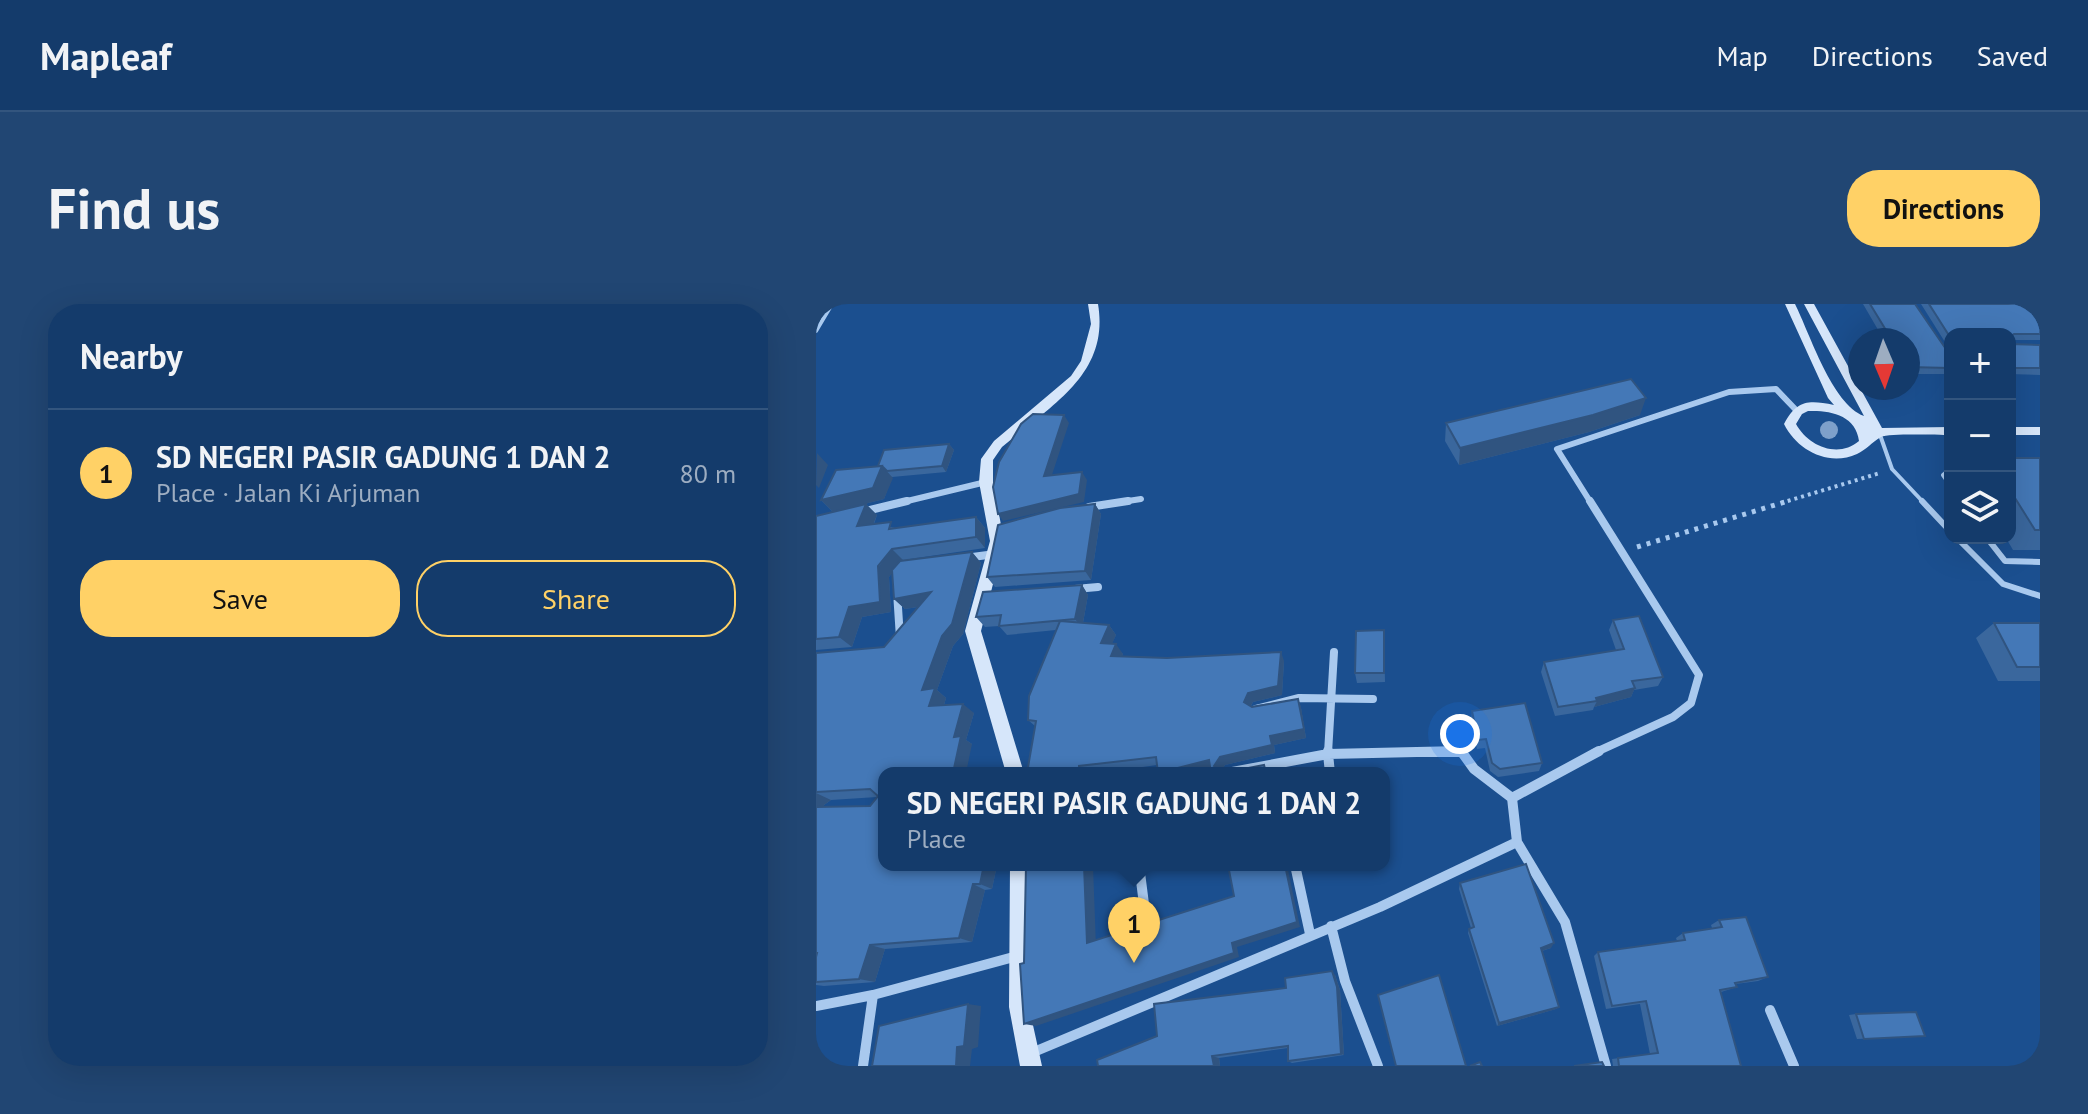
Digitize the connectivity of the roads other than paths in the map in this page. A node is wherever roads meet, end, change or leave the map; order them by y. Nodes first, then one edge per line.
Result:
1 (832, 304) edge
2 (1093, 304) edge
3 (1790, 304) edge
4 (1809, 304) edge
5 (816, 331) edge
6 (1797, 411) junction
7 (1851, 416) junction
8 (1877, 428) junction
9 (1944, 431) edge
10 (2016, 431) edge
11 (2040, 431) edge
12 (1861, 447) junction
13 (986, 482) junction
14 (1141, 499) dead end
15 (1077, 509) edge
16 (847, 516) edge
17 (1944, 525) edge
18 (1963, 544) edge
19 (1992, 544) edge
20 (996, 554) junction
21 (951, 560) edge
22 (2040, 562) edge
23 (896, 578) edge
24 (1098, 587) dead end
25 (1069, 589) edge
26 (2040, 596) edge
27 (893, 646) edge
28 (1334, 652) dead end
29 (1330, 699) junction
30 (1373, 699) dead end
31 (1255, 709) edge
32 (1328, 754) junction
33 (1013, 767) edge
34 (1259, 767) edge
35 (1329, 767) edge
36 (1512, 798) junction
37 (1517, 842) junction
38 (1019, 871) edge
39 (1140, 871) edge
40 (1296, 871) edge
41 (1145, 912) dead end
42 (1331, 926) junction
43 (1310, 934) junction
44 (1018, 956) junction
45 (873, 995) junction
46 (816, 1006) edge
47 (1770, 1010) dead end
48 (1028, 1060) edge
49 (863, 1066) edge
50 (1378, 1066) edge
51 (1606, 1066) edge
52 (1794, 1066) edge

1 - 5 lane
2 - 13 street
3 - 7 street
4 - 8 street
6 - 7 street
6 - 12 street
6 - 36 street
7 - 8 street
7 - 12 street
8 - 9 street
8 - 12 street
8 - 17 lane
10 - 11 street
13 - 16 street
13 - 20 street
14 - 15 street
18 - 26 lane
19 - 22 lane
20 - 21 street
20 - 33 street
23 - 27 street
24 - 25 street
28 - 29 street
29 - 30 street
29 - 31 street
29 - 32 street
32 - 34 street
32 - 35 street
32 - 36 street
36 - 37 street
37 - 42 street
37 - 51 street
38 - 44 street
39 - 41 street
40 - 43 street
42 - 43 street
42 - 50 street
43 - 48 street
44 - 45 street
44 - 48 street
45 - 46 street
45 - 49 street
47 - 52 street

